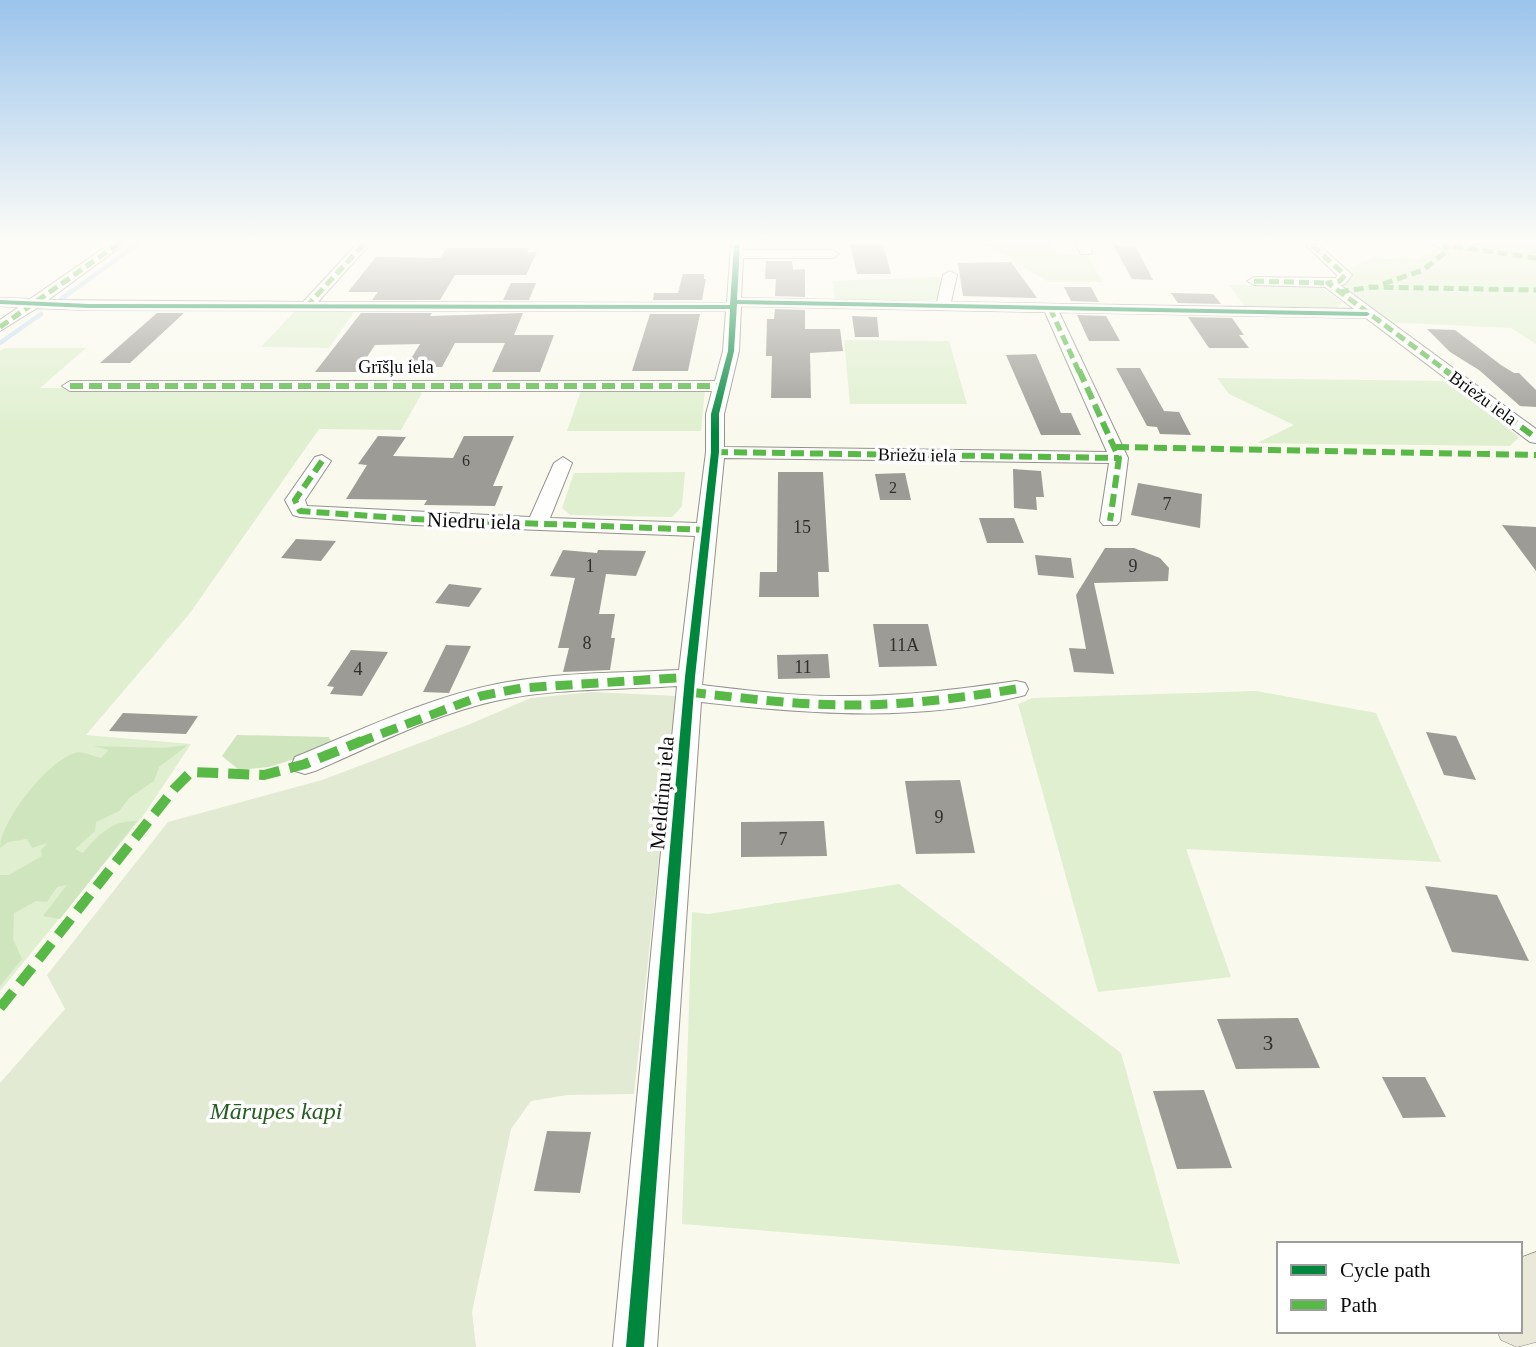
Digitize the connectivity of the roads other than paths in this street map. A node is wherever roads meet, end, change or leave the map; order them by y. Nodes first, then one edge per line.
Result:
1 (29, 307) edge
2 (293, 307) edge
3 (306, 307) joint
4 (326, 307) edge
5 (734, 307) edge
6 (1009, 307) edge
7 (1358, 307) edge
8 (1050, 308) junction
9 (1367, 314) junction
10 (0, 327) edge
11 (71, 386) dead end
12 (721, 386) junction
13 (1536, 438) edge
14 (715, 452) junction
15 (1119, 458) junction
16 (322, 461) dead end
17 (563, 463) dead end
18 (1110, 521) dead end
19 (538, 523) junction
20 (707, 530) junction
21 (690, 685) junction
22 (1016, 689) dead end
23 (305, 764) dead end
24 (1536, 1278) edge
25 (1522, 1316) edge
26 (635, 1347) edge

1 - 10 street
2 - 3 street
3 - 4 street
5 - 12 street, Meldriņu iela
6 - 8 street
7 - 9 street, Briežu iela
8 - 9 street
8 - 15 street
9 - 13 street, Briežu iela
11 - 12 street, Grīšļu iela
12 - 14 street, Meldriņu iela
14 - 15 street, Briežu iela
14 - 20 street, Meldriņu iela
15 - 18 street
16 - 19 street, Niedru iela
17 - 19 street
19 - 20 street, Niedru iela
20 - 21 street, Meldriņu iela
21 - 22 street
21 - 23 street
21 - 26 street, Meldriņu iela
24 - 25 main road

